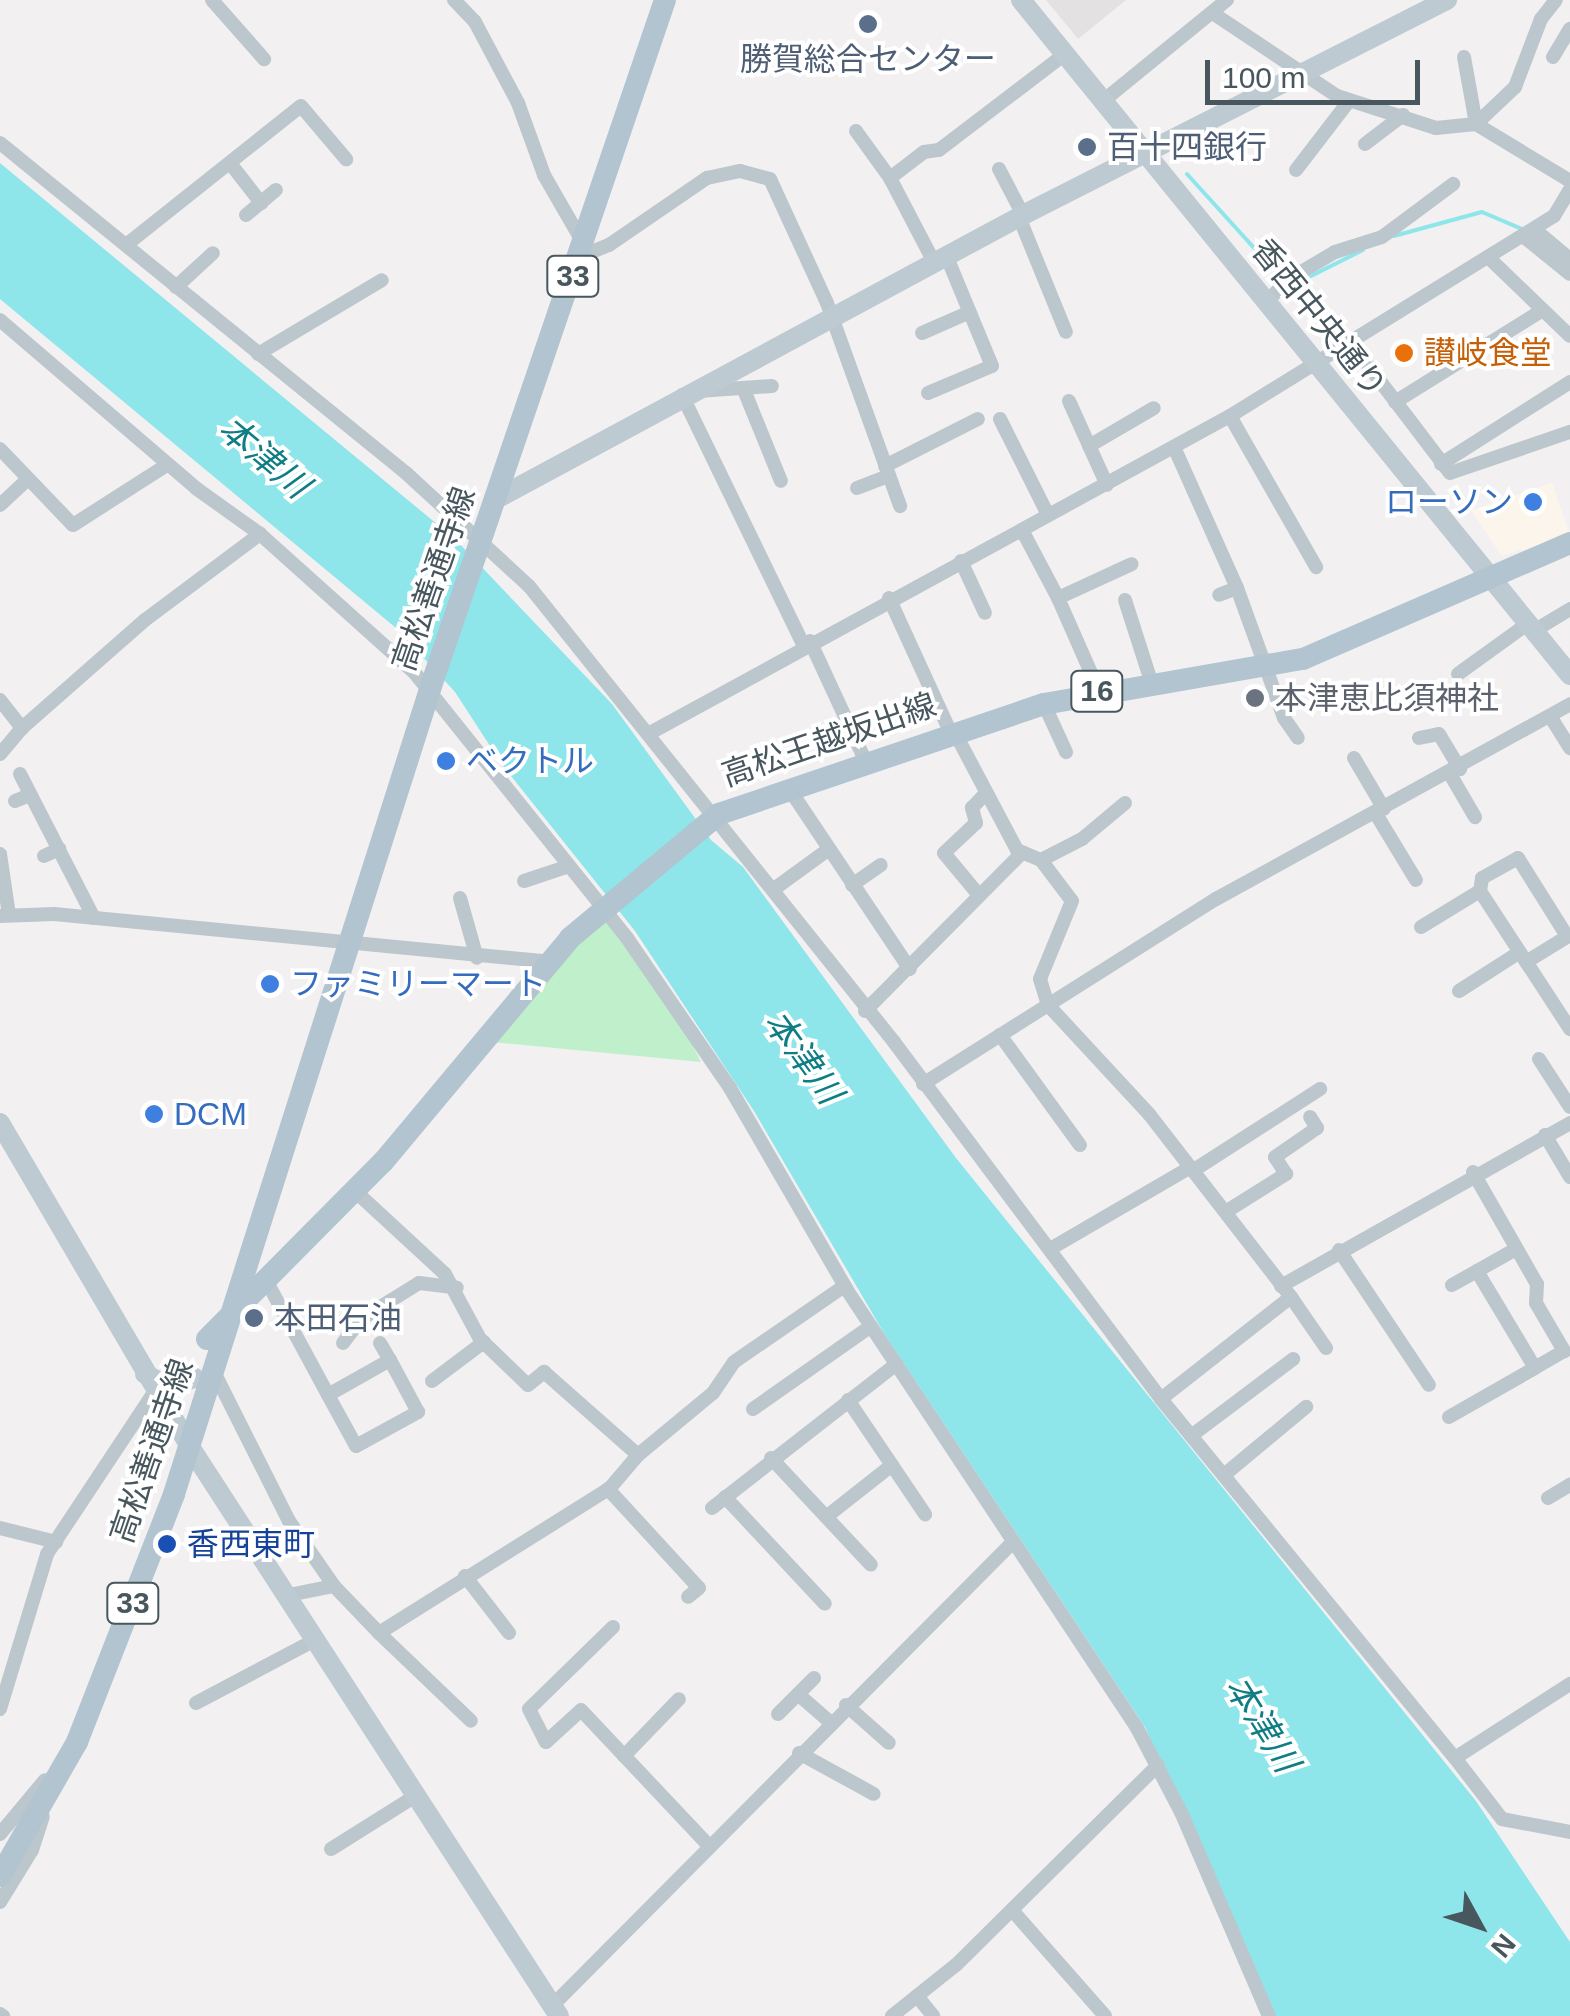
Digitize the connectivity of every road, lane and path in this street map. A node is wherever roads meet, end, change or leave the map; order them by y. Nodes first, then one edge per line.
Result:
1 (212, 0) edge
2 (454, 0) edge
3 (665, 0) edge
4 (1021, 0) edge
5 (1227, 0) edge
6 (1447, 0) edge
7 (1553, 4) edge
8 (1214, 14) junction
9 (1570, 25) edge
10 (1065, 54) junction
11 (1464, 58) dead end
12 (1552, 58) dead end
13 (264, 60) dead end
14 (1302, 74) junction
15 (1103, 101) junction
16 (1350, 101) junction
17 (1403, 115) junction
18 (1476, 124) junction
19 (856, 131) dead end
20 (0, 143) edge
21 (1365, 144) dead end
22 (1145, 153) junction
23 (346, 159) dead end
24 (230, 163) junction
25 (999, 169) dead end
26 (1296, 170) dead end
27 (890, 178) junction
28 (1570, 180) edge
29 (1453, 184) dead end
30 (1570, 189) edge
31 (276, 190) dead end
32 (261, 203) junction
33 (246, 216) dead end
34 (1021, 216) junction
35 (1528, 233) junction
36 (126, 246) junction
37 (580, 249) junction
38 (212, 254) dead end
39 (1490, 258) junction
40 (940, 259) junction
41 (1570, 259) edge
42 (1570, 274) edge
43 (382, 280) dead end
44 (176, 287) junction
45 (1280, 289) junction
46 (1543, 310) junction
47 (970, 312) junction
48 (832, 316) junction
49 (0, 320) edge
50 (1066, 332) dead end
51 (922, 333) dead end
52 (1570, 336) edge
53 (1352, 343) junction
54 (258, 354) junction
55 (1315, 362) junction
56 (1570, 382) edge
57 (772, 386) dead end
58 (744, 390) junction
59 (687, 393) junction
60 (928, 393) dead end
61 (1068, 401) dead end
62 (1395, 402) junction
63 (1154, 408) dead end
64 (1230, 416) junction
65 (978, 419) dead end
66 (1008, 425) dead end
67 (1570, 432) edge
68 (1089, 446) junction
69 (1174, 447) junction
70 (0, 449) edge
71 (1442, 464) junction
72 (167, 465) junction
73 (887, 471) junction
74 (28, 479) junction
75 (781, 481) dead end
76 (1108, 485) junction
77 (858, 488) dead end
78 (498, 498) junction
79 (0, 505) edge
80 (900, 506) dead end
81 (1048, 515) junction
82 (1022, 530) junction
83 (260, 534) junction
84 (1570, 543) edge
85 (479, 545) junction
86 (961, 561) junction
87 (1132, 564) dead end
88 (1316, 567) dead end
89 (1492, 576) junction
90 (1237, 588) junction
91 (1219, 595) dead end
92 (889, 598) junction
93 (1058, 598) junction
94 (1125, 600) dead end
95 (1570, 609) edge
96 (985, 614) dead end
97 (1533, 626) junction
98 (807, 643) junction
99 (1270, 666) junction
100 (1569, 672) edge
101 (1458, 674) dead end
102 (432, 684) junction
103 (1152, 684) junction
104 (1099, 691) junction
105 (0, 700) edge
106 (1044, 704) junction
107 (1570, 704) edge
108 (1550, 716) junction
109 (22, 728) junction
110 (952, 731) junction
111 (650, 734) junction
112 (1298, 738) dead end
113 (1419, 738) dead end
114 (1570, 748) edge
115 (1066, 752) dead end
116 (0, 754) edge
117 (1354, 758) dead end
118 (866, 762) junction
119 (1455, 771) junction
120 (20, 774) dead end
121 (788, 787) junction
122 (30, 794) junction
123 (984, 794) junction
124 (16, 801) dead end
125 (1124, 803) dead end
126 (1380, 811) junction
127 (1476, 817) dead end
128 (708, 821) junction
129 (58, 849) junction
130 (829, 850) junction
131 (0, 854) edge
132 (1021, 854) junction
133 (44, 856) dead end
134 (1041, 860) junction
135 (880, 865) dead end
136 (566, 867) junction
137 (1416, 880) dead end
138 (524, 882) dead end
139 (852, 885) junction
140 (774, 889) junction
141 (1480, 891) junction
142 (978, 894) junction
143 (460, 898) dead end
144 (604, 906) junction
145 (4, 916) edge
146 (94, 918) junction
147 (1421, 928) dead end
148 (1569, 935) edge
149 (348, 945) junction
150 (1523, 957) junction
151 (477, 958) junction
152 (548, 962) junction
153 (910, 970) junction
154 (1459, 990) dead end
155 (1048, 1005) junction
156 (865, 1011) junction
157 (1570, 1028) edge
158 (1000, 1035) junction
159 (1539, 1058) dead end
160 (924, 1084) junction
161 (1320, 1090) dead end
162 (1570, 1107) edge
163 (1310, 1117) dead end
164 (1570, 1123) edge
165 (2, 1131) edge
166 (1545, 1135) junction
167 (1080, 1145) dead end
168 (1193, 1168) junction
169 (1474, 1172) junction
170 (1570, 1177) edge
171 (355, 1191) junction
172 (1227, 1211) junction
173 (1050, 1248) junction
174 (1516, 1249) junction
175 (1339, 1250) junction
176 (259, 1266) junction
177 (1477, 1271) junction
178 (844, 1286) junction
179 (1452, 1286) dead end
180 (457, 1288) junction
181 (1286, 1291) junction
182 (233, 1316) junction
183 (870, 1326) junction
184 (207, 1339) junction
185 (484, 1342) junction
186 (343, 1343) dead end
187 (380, 1343) dead end
188 (1326, 1348) dead end
189 (1567, 1349) edge
190 (1292, 1359) dead end
191 (390, 1360) junction
192 (896, 1364) junction
193 (1535, 1368) junction
194 (432, 1381) dead end
195 (149, 1382) junction
196 (204, 1383) junction
197 (1429, 1385) dead end
198 (328, 1395) junction
199 (1161, 1399) junction
200 (848, 1400) junction
201 (1306, 1407) dead end
202 (753, 1409) dead end
203 (1449, 1416) dead end
204 (180, 1425) junction
205 (1191, 1436) junction
206 (638, 1455) junction
207 (770, 1458) junction
208 (892, 1464) junction
209 (1224, 1476) junction
210 (1570, 1484) edge
211 (608, 1489) junction
212 (725, 1497) junction
213 (1548, 1498) dead end
214 (712, 1508) dead end
215 (925, 1514) dead end
216 (826, 1517) junction
217 (0, 1528) edge
218 (56, 1542) junction
219 (1012, 1543) junction
220 (871, 1565) dead end
221 (465, 1576) junction
222 (334, 1586) junction
223 (288, 1595) junction
224 (688, 1597) dead end
225 (825, 1604) dead end
226 (614, 1627) dead end
227 (510, 1632) dead end
228 (380, 1633) junction
229 (317, 1639) junction
230 (814, 1678) dead end
231 (1570, 1684) edge
232 (799, 1695) junction
233 (679, 1699) dead end
234 (196, 1703) dead end
235 (846, 1706) junction
236 (0, 1709) edge
237 (778, 1714) dead end
238 (471, 1721) dead end
239 (830, 1722) junction
240 (889, 1743) dead end
241 (799, 1753) junction
242 (624, 1756) junction
243 (1455, 1758) junction
244 (1158, 1765) junction
245 (48, 1786) junction
246 (874, 1794) dead end
247 (417, 1795) junction
248 (1570, 1832) edge
249 (0, 1834) edge
250 (708, 1845) junction
251 (331, 1849) dead end
252 (0, 1850) edge
253 (0, 1876) edge
254 (0, 1902) edge
255 (1012, 1910) junction
256 (917, 1996) junction
257 (555, 2011) edge
258 (892, 2016) edge
259 (933, 2016) edge
260 (1105, 2016) edge
261 (1269, 2016) edge

1 - 13 street
2 - 37 street
3 - 37 main road, 高松善通寺線 / 33
4 - 10 street, 香西中央通り
5 - 8 street
6 - 14 street
7 - 9 street
7 - 18 street
8 - 14 street
8 - 15 street
9 - 12 street
10 - 15 street, 香西中央通り
10 - 27 street
11 - 18 street
14 - 16 street
14 - 22 street
15 - 22 street, 香西中央通り
16 - 17 street
16 - 26 street
17 - 18 street
17 - 21 street
18 - 28 street
19 - 27 street
20 - 36 street
22 - 34 street
22 - 45 street, 香西中央通り
23 - 24 street
24 - 32 street
24 - 36 street
25 - 34 street
27 - 40 street
29 - 45 street
30 - 35 street
31 - 32 street
32 - 33 street
34 - 40 street
34 - 50 street
35 - 39 street
35 - 41 street
35 - 42 street
36 - 44 street
37 - 48 street
37 - 78 main road, 高松善通寺線 / 33
38 - 44 street
39 - 46 street
39 - 53 street
40 - 47 street
40 - 48 street
43 - 54 street
44 - 54 street
45 - 55 street, 香西中央通り
46 - 52 street
46 - 62 street
47 - 51 street
47 - 60 street
48 - 59 street
48 - 73 street
49 - 72 street
53 - 55 street
53 - 62 street
54 - 85 street
55 - 64 street
55 - 89 street, 香西中央通り
56 - 71 street
57 - 58 street
58 - 59 street
58 - 75 street
59 - 78 street
59 - 98 street
61 - 68 street
62 - 71 street
63 - 68 street
64 - 69 street
64 - 88 street
65 - 73 street
66 - 81 street
67 - 71 street
68 - 76 street
69 - 76 street
69 - 90 street
70 - 74 street
72 - 74 street
72 - 83 street
73 - 77 street
73 - 80 street
74 - 79 street
76 - 81 street
78 - 85 main road, 高松善通寺線 / 33
81 - 82 street
82 - 86 street
82 - 93 street
83 - 102 street
83 - 109 street
84 - 89 main road, 高松王越坂出線 / 16
85 - 102 main road, 高松善通寺線 / 33
85 - 111 street
86 - 92 street
86 - 96 street
87 - 93 street
89 - 97 street, 香西中央通り
89 - 99 main road, 高松王越坂出線 / 16
90 - 91 street
90 - 99 street
92 - 98 street
92 - 110 street
93 - 104 street
94 - 103 street
95 - 97 street
97 - 100 street, 香西中央通り
97 - 101 street
98 - 111 street
98 - 118 street
99 - 103 main road, 高松王越坂出線 / 16
99 - 112 street
102 - 136 street
102 - 149 main road, 高松善通寺線 / 33
103 - 104 main road, 高松王越坂出線 / 16
104 - 106 main road, 高松王越坂出線 / 16
105 - 109 street
106 - 110 main road, 高松王越坂出線 / 16
106 - 115 street
107 - 108 street
108 - 114 street
108 - 119 street
109 - 116 street
110 - 118 main road, 高松王越坂出線 / 16
110 - 123 street
111 - 128 street
113 - 119 street
117 - 126 street
118 - 121 main road, 高松王越坂出線 / 16
119 - 126 street
119 - 127 street
120 - 122 street
121 - 128 main road, 高松王越坂出線 / 16
121 - 130 street
122 - 124 street
122 - 129 street
123 - 132 street
123 - 142 street
125 - 134 street
126 - 137 street
126 - 155 street
128 - 140 street
128 - 144 main road, 高松王越坂出線 / 16
129 - 133 street
129 - 146 street
130 - 139 street
130 - 140 street
131 - 145 street
132 - 134 street
132 - 142 street
134 - 155 street
135 - 139 street
136 - 138 street
136 - 144 street
139 - 153 street
140 - 156 street
141 - 147 street
141 - 148 street
141 - 150 street
142 - 153 street
143 - 151 street
144 - 152 main road, 高松王越坂出線 / 16
144 - 178 street
145 - 146 street
146 - 149 street
148 - 150 street
149 - 151 street
149 - 176 main road, 高松善通寺線 / 33
150 - 154 street
150 - 157 street
151 - 152 street
152 - 171 main road, 高松王越坂出線 / 16
153 - 156 street
155 - 158 street
155 - 168 street
156 - 160 street
158 - 160 street
158 - 167 street
159 - 162 street
160 - 173 street
161 - 168 street
163 - 172 street
164 - 166 street
165 - 195 street
166 - 169 street
166 - 170 street
168 - 172 street
168 - 173 street
169 - 174 street
169 - 175 street
171 - 176 main road, 高松王越坂出線 / 16
171 - 180 street
172 - 181 street
173 - 199 street
174 - 177 street
174 - 189 street
175 - 181 street
175 - 197 street
176 - 182 main road, 高松善通寺線 / 33
176 - 184 main road, 高松善通寺線 / 33
176 - 198 street
177 - 179 street
177 - 193 street
178 - 183 street
178 - 206 street
180 - 185 street
180 - 186 street
181 - 188 street
181 - 199 street
182 - 184 main road, 高松善通寺線 / 33
182 - 196 main road, 高松善通寺線 / 33
183 - 192 street
183 - 202 street
184 - 196 main road, 高松善通寺線 / 33
185 - 194 street
185 - 206 street
187 - 191 street
189 - 193 street
190 - 205 street
191 - 198 street
191 - 198 street
192 - 200 street
192 - 219 street
193 - 203 street
195 - 196 street
195 - 204 street
195 - 218 street
196 - 204 main road, 高松善通寺線 / 33
196 - 204 main road, 高松善通寺線 / 33
196 - 222 street
199 - 205 street
200 - 207 street
200 - 208 street
201 - 209 street
204 - 223 street
204 - 245 main road, 高松善通寺線 / 33
205 - 209 street
206 - 211 street
207 - 212 street
207 - 216 street
208 - 215 street
208 - 216 street
209 - 243 street
210 - 213 street
211 - 221 street
211 - 224 street
212 - 214 street
212 - 225 street
216 - 220 street
217 - 218 street
218 - 236 street
219 - 235 street
219 - 244 street
221 - 227 street
221 - 228 street
222 - 223 street
222 - 228 street
223 - 229 street
226 - 242 street
228 - 238 street
229 - 234 street
229 - 247 street
230 - 232 street
231 - 243 street
232 - 237 street
232 - 239 street
233 - 242 street
235 - 239 street
235 - 240 street
239 - 241 street
241 - 246 street
241 - 250 street
242 - 250 street
243 - 248 street
244 - 255 street
244 - 261 street
245 - 249 street
245 - 252 main road, 高松善通寺線 / 33
245 - 253 main road, 高松善通寺線 / 33
245 - 254 street
247 - 251 street
247 - 257 street
250 - 257 street
255 - 256 street
255 - 260 street
256 - 258 street
256 - 259 street

